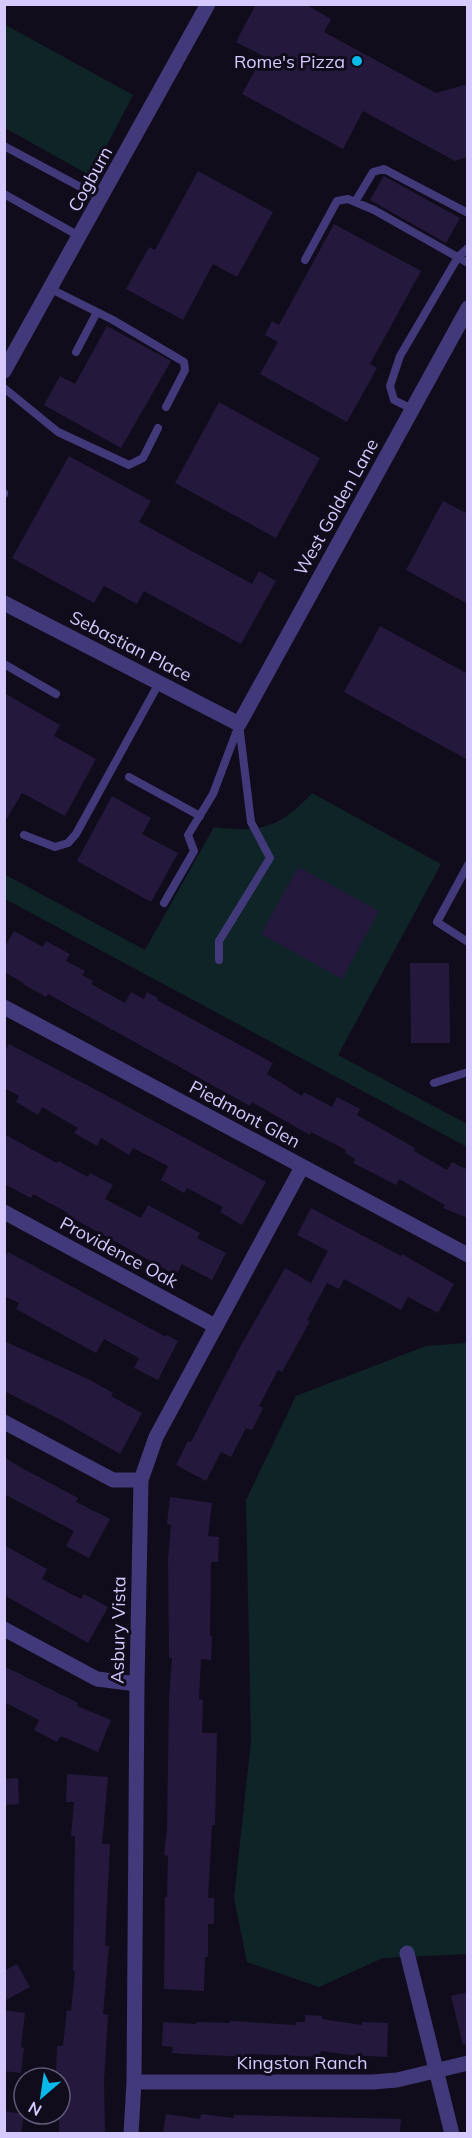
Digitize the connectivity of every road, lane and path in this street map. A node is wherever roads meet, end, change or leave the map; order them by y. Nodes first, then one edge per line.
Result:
1 (208, 4) edge
2 (4, 146) edge
3 (4, 194) edge
4 (101, 198) junction
5 (356, 202) junction
6 (468, 213) edge
7 (80, 237) junction
8 (468, 248) edge
9 (458, 258) junction
10 (305, 260) dead end
11 (468, 263) edge
12 (51, 290) junction
13 (468, 308) edge
14 (97, 312) junction
15 (76, 352) dead end
16 (4, 371) edge
17 (4, 388) edge
18 (166, 407) dead end
19 (412, 409) junction
20 (158, 428) dead end
21 (4, 603) edge
22 (4, 664) edge
23 (159, 683) junction
24 (56, 694) dead end
25 (239, 724) junction
26 (129, 777) dead end
27 (200, 816) junction
28 (24, 835) dead end
29 (468, 865) edge
30 (164, 903) dead end
31 (468, 942) edge
32 (219, 960) dead end
33 (4, 1007) edge
34 (468, 1072) edge
35 (434, 1083) dead end
36 (302, 1167) junction
37 (4, 1212) edge
38 (468, 1255) edge
39 (215, 1326) junction
40 (4, 1422) edge
41 (141, 1480) junction
42 (4, 1629) edge
43 (137, 1684) junction
44 (407, 1953) dead end
45 (468, 2063) edge
46 (436, 2071) junction
47 (134, 2082) junction
48 (131, 2133) edge
49 (452, 2133) edge

1 - 4 street, Cogburn
2 - 4 lane
3 - 7 lane
4 - 7 street, Cogburn
5 - 6 lane
5 - 9 lane
5 - 10 lane
7 - 12 street, Cogburn
8 - 9 lane
9 - 11 lane
9 - 19 lane
12 - 14 lane
12 - 16 street, Cogburn
13 - 19 street, West Golden Lane
14 - 15 lane
14 - 18 lane
17 - 20 lane
19 - 25 street, West Golden Lane
21 - 23 street, Sebastian Place
22 - 24 lane
23 - 25 street, Sebastian Place
23 - 28 lane
25 - 27 lane
25 - 32 lane
26 - 27 lane
27 - 30 lane
29 - 31 lane
33 - 36 street, Piedmont Glen
34 - 35 lane
36 - 38 street, Piedmont Glen
36 - 39 street, Asbury Vista
37 - 39 street, Providence Oak
39 - 41 street, Asbury Vista
40 - 41 street
41 - 43 street, Asbury Vista
42 - 43 street
43 - 47 street, Asbury Vista
44 - 46 street
45 - 46 street, Kingston Ranch
46 - 47 street, Kingston Ranch
46 - 49 street
47 - 48 street, Asbury Vista

